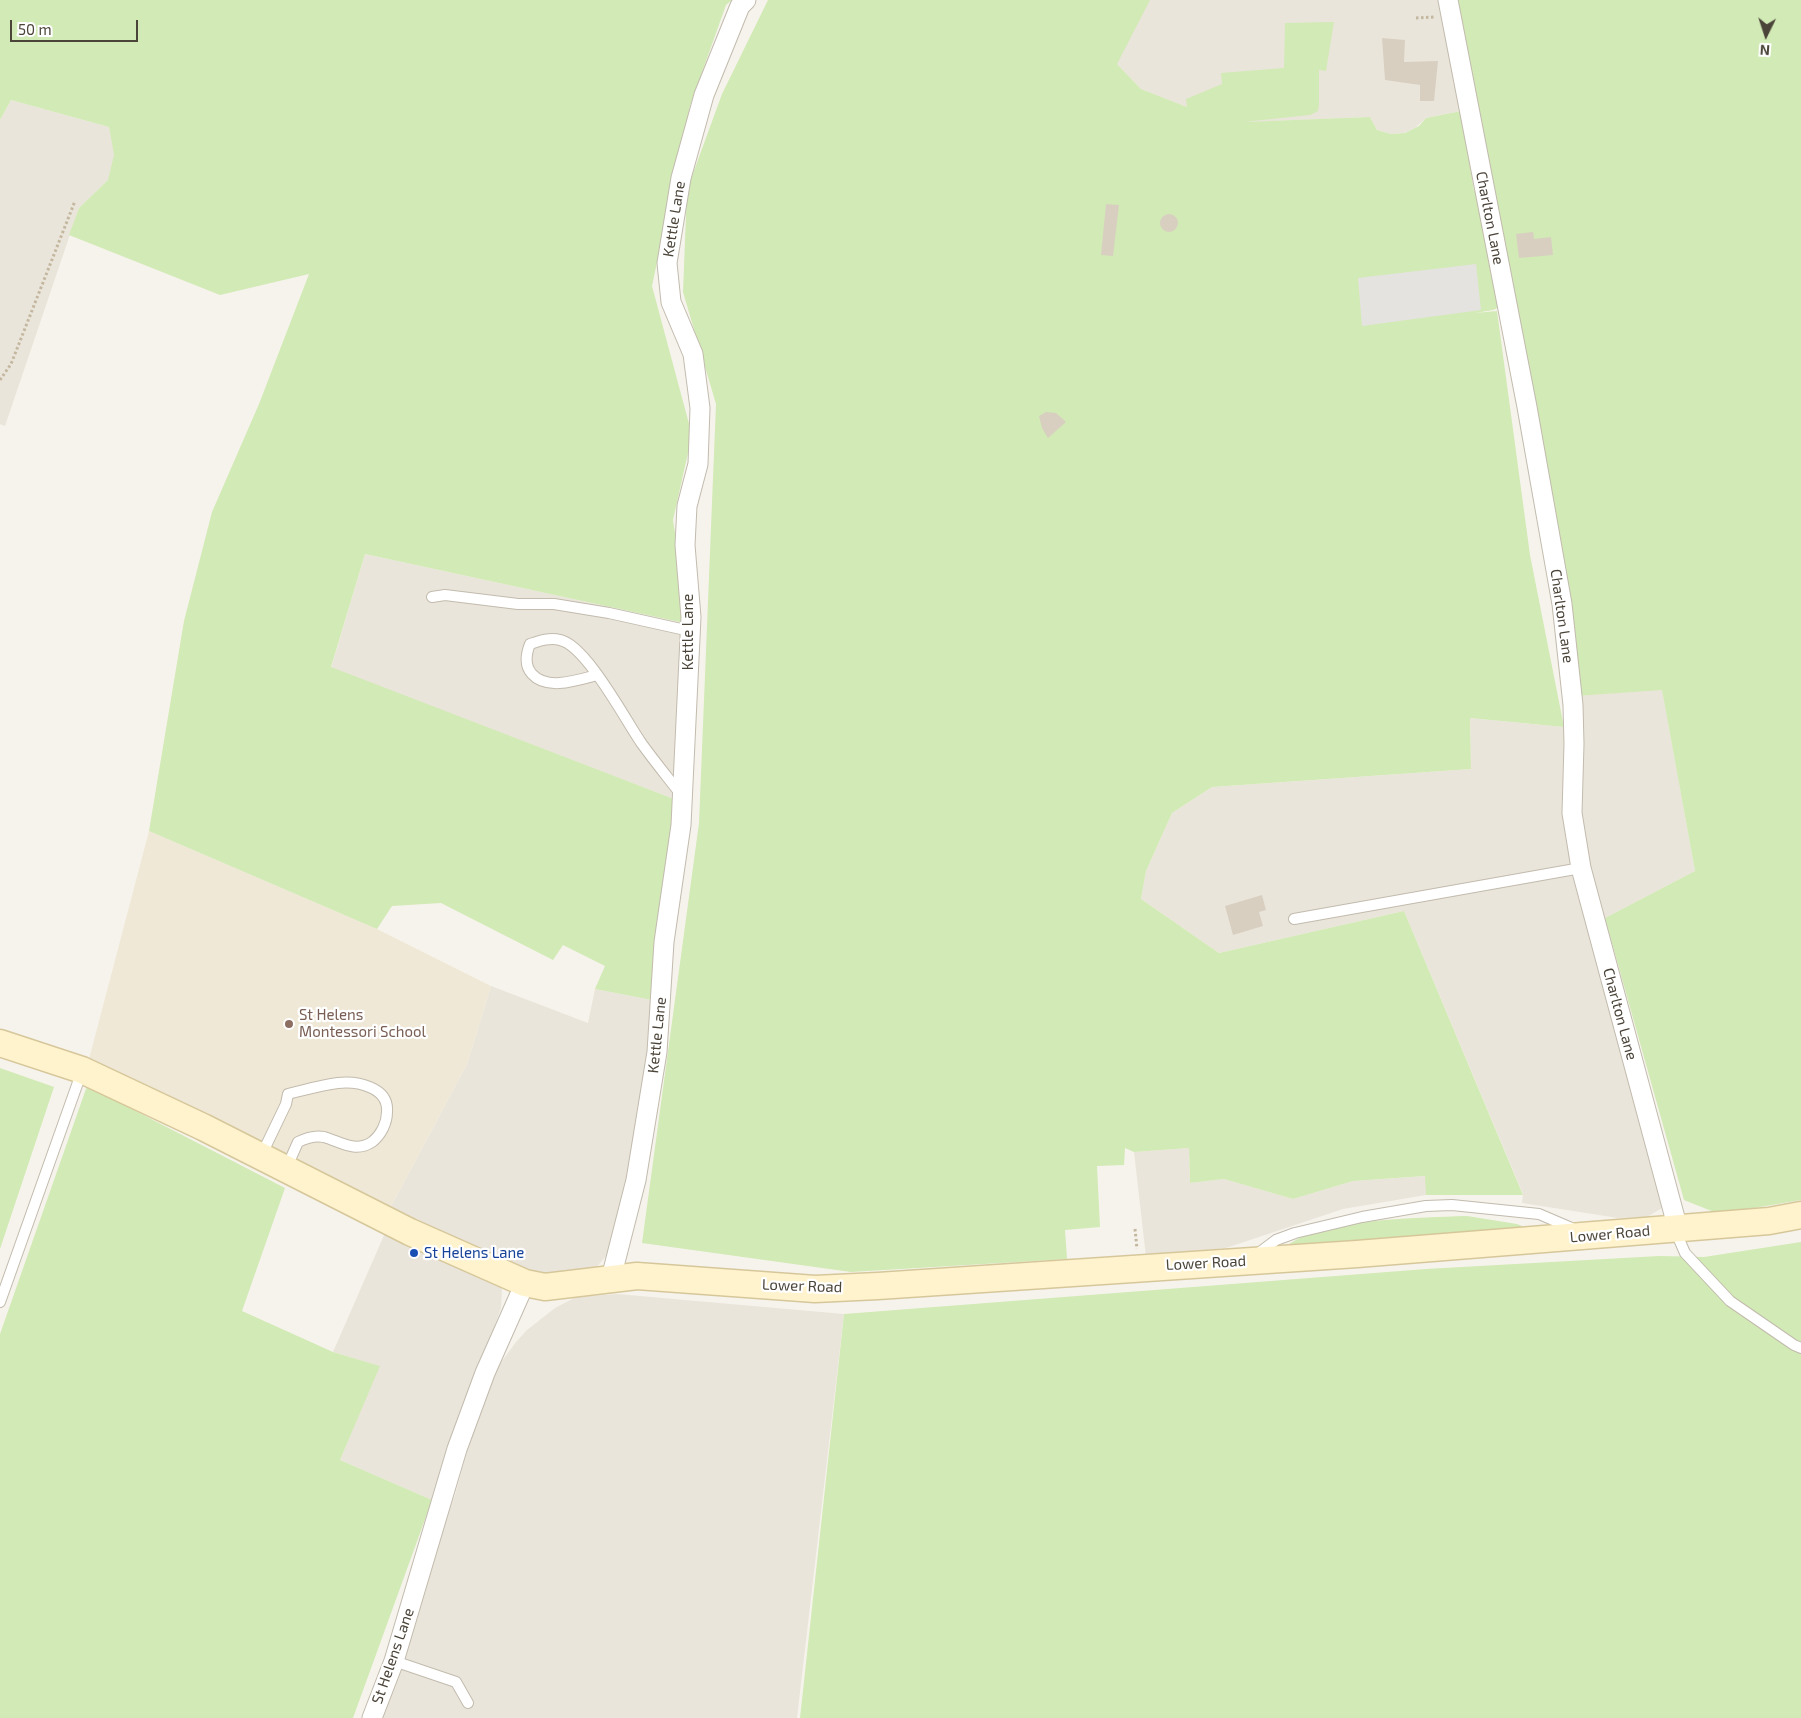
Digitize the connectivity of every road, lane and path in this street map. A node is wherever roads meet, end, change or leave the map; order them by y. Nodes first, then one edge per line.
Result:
1 (746, 0) edge
2 (1448, 0) edge
3 (75, 201) dead end
4 (0, 380) edge
5 (432, 597) dead end
6 (690, 631) junction
7 (597, 675) junction
8 (682, 797) junction
9 (1581, 868) junction
10 (1294, 918) dead end
11 (0, 1043) edge
12 (82, 1070) junction
13 (261, 1157) junction
14 (286, 1170) junction
15 (1801, 1215) edge
16 (1676, 1229) junction
17 (1589, 1235) junction
18 (1250, 1260) junction
19 (610, 1278) junction
20 (525, 1283) junction
21 (0, 1302) edge
22 (1801, 1348) edge
23 (394, 1661) junction
24 (468, 1702) dead end
25 (372, 1718) edge

1 - 6 street, Kettle Lane
2 - 9 street, Charlton Lane
3 - 4 path
5 - 6 lane
6 - 8 street, Kettle Lane
7 - 7 lane
7 - 8 lane
8 - 19 street, Kettle Lane
9 - 10 lane
9 - 16 street, Charlton Lane
11 - 12 main road, Lower Road
12 - 13 main road, Lower Road
12 - 21 lane
13 - 14 main road, Lower Road
13 - 14 lane
14 - 20 main road, Lower Road
15 - 16 main road, Lower Road
16 - 17 main road, Lower Road
16 - 22 lane
17 - 18 main road, Lower Road
17 - 18 lane
18 - 19 main road, Lower Road
19 - 20 main road, Lower Road
20 - 23 street, St Helens Lane
23 - 24 lane
23 - 25 street, St Helens Lane

